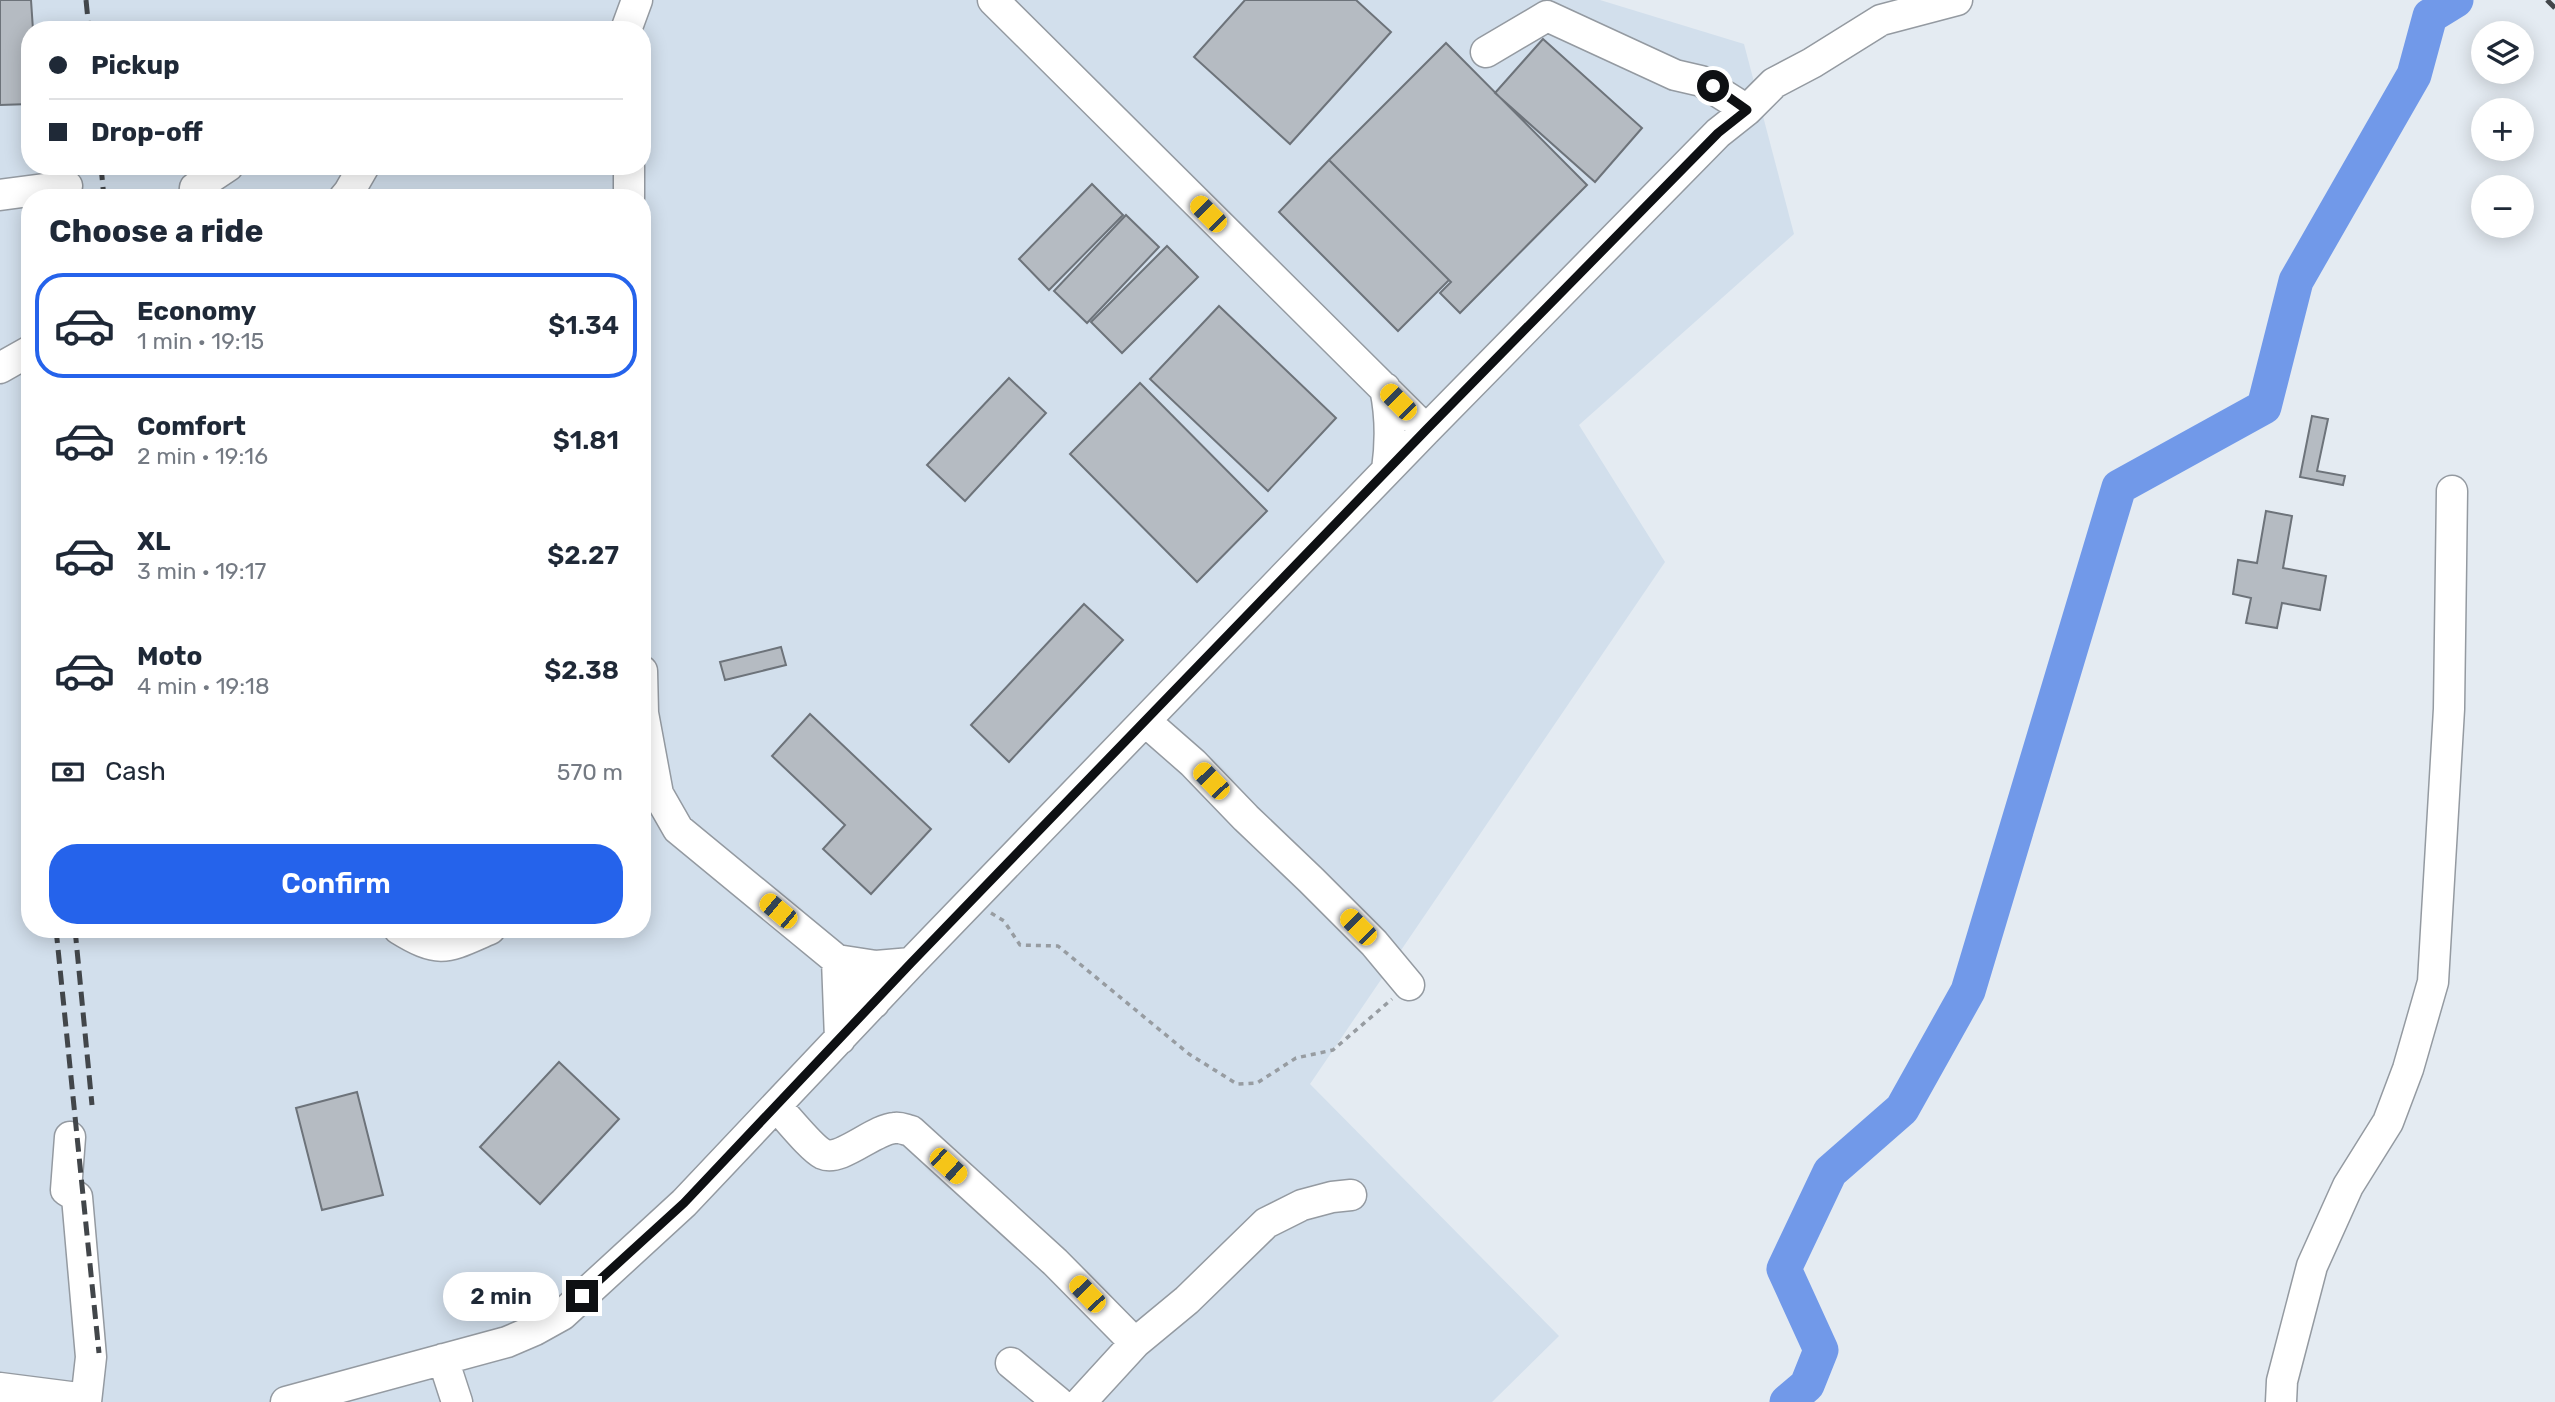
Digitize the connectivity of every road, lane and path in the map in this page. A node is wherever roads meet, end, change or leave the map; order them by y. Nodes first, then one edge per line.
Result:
1 (637, 0) edge
2 (993, 0) edge
3 (1956, 0) edge
4 (629, 21) edge
5 (1486, 52) dead end
6 (1747, 110) junction
7 (214, 175) edge
8 (67, 186) dead end
9 (45, 189) edge
10 (195, 189) edge
11 (21, 192) edge
12 (0, 195) edge
13 (21, 356) edge
14 (0, 368) edge
15 (1385, 388) junction
16 (1457, 399) junction
17 (1426, 430) junction
18 (1387, 470) junction
19 (2452, 491) dead end
20 (1145, 721) junction
21 (651, 754) edge
22 (971, 901) junction
23 (416, 938) edge
24 (470, 938) edge
25 (837, 960) junction
26 (911, 963) junction
27 (1409, 985) joint
28 (874, 1003) junction
29 (840, 1039) junction
30 (776, 1106) junction
31 (70, 1137) dead end
32 (1351, 1195) dead end
33 (1135, 1343) junction
34 (443, 1359) junction
35 (1011, 1363) dead end
36 (0, 1388) edge
37 (86, 1401) edge
38 (286, 1402) edge
39 (457, 1402) edge
40 (1058, 1402) edge
41 (1081, 1402) edge
42 (2281, 1402) edge

1 - 4 street
2 - 15 street
3 - 6 street
5 - 6 street
6 - 16 street
7 - 10 street
8 - 9 street
11 - 12 street
13 - 14 street
15 - 16 street
15 - 17 street
15 - 18 street
16 - 17 street
17 - 18 street
18 - 20 street
19 - 42 street
20 - 22 street
20 - 27 street
21 - 25 street
22 - 26 street
22 - 27 path
23 - 24 street
25 - 26 street
25 - 28 street
25 - 29 street
26 - 28 street
28 - 29 street
29 - 30 street
30 - 33 street
30 - 34 street
31 - 37 street
32 - 33 street
33 - 41 street
34 - 38 street
34 - 39 street
35 - 40 street
36 - 37 street

